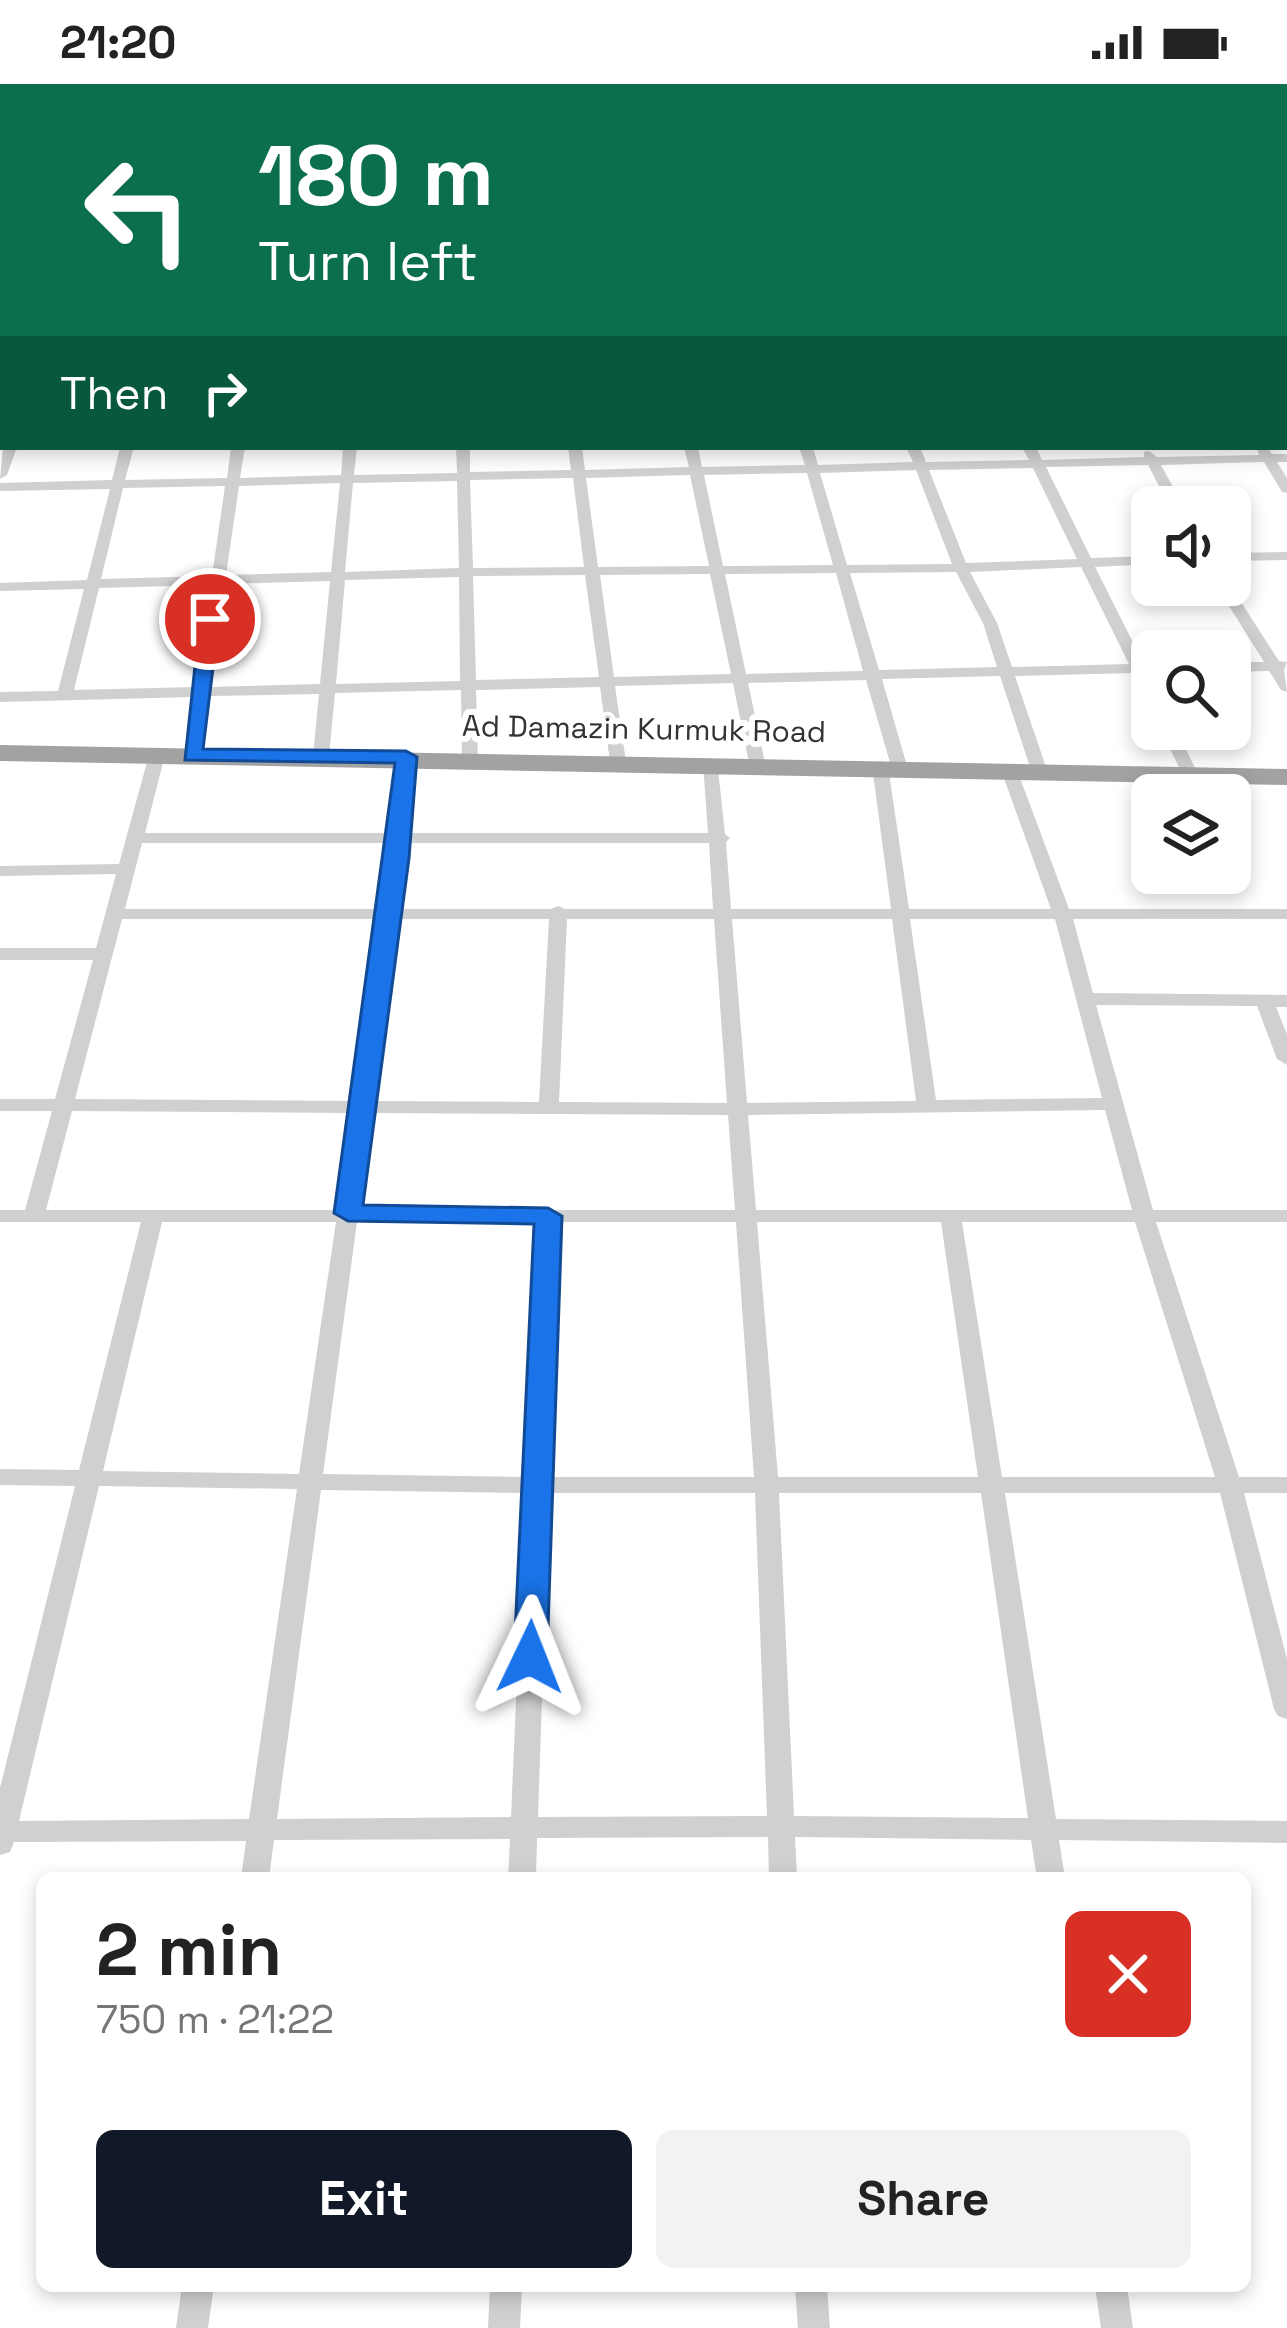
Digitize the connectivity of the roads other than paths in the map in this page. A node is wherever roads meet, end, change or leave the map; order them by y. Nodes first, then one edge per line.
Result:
1 (126, 450) edge
2 (237, 450) edge
3 (350, 450) edge
4 (463, 450) edge
5 (575, 450) edge
6 (692, 450) edge
7 (807, 450) edge
8 (914, 450) edge
9 (1030, 450) edge
10 (1264, 453) edge
11 (1148, 454) edge
12 (1287, 458) edge
13 (1036, 464) junction
14 (919, 466) junction
15 (814, 468) junction
16 (696, 471) junction
17 (578, 473) junction
18 (464, 476) junction
19 (347, 479) junction
20 (232, 481) junction
21 (118, 484) junction
22 (1166, 486) edge
23 (0, 487) edge
24 (1287, 489) edge
25 (1287, 556) edge
26 (1251, 557) edge
27 (1131, 561) edge
28 (1091, 563) junction
29 (720, 568) junction
30 (843, 568) junction
31 (961, 568) junction
32 (594, 569) junction
33 (467, 572) junction
34 (338, 577) junction
35 (215, 583) junction
36 (92, 585) junction
37 (0, 587) edge
38 (1237, 606) edge
39 (1131, 641) edge
40 (1281, 666) edge
41 (1251, 667) edge
42 (1131, 668) edge
43 (1007, 671) junction
44 (874, 676) junction
45 (741, 681) junction
46 (604, 684) junction
47 (471, 687) junction
48 (1287, 688) edge
49 (328, 690) junction
50 (200, 692) junction
51 (64, 695) junction
52 (0, 697) edge
53 (1178, 750) edge
54 (0, 753) edge
55 (157, 755) junction
56 (192, 755) junction
57 (321, 756) junction
58 (406, 757) junction
59 (470, 758) junction
60 (618, 761) junction
61 (711, 763) junction
62 (757, 763) junction
63 (890, 766) junction
64 (1009, 770) junction
65 (1039, 770) junction
66 (1190, 774) joint
67 (1251, 776) edge
68 (1287, 777) edge
69 (134, 838) junction
70 (399, 838) junction
71 (721, 838) junction
72 (126, 869) junction
73 (0, 871) edge
74 (558, 911) junction
75 (725, 911) junction
76 (388, 912) junction
77 (903, 912) junction
78 (115, 914) junction
79 (1062, 914) junction
80 (1287, 914) edge
81 (0, 954) edge
82 (105, 954) junction
83 (1085, 1000) junction
84 (1264, 1000) junction
85 (1287, 1000) edge
86 (1287, 1060) edge
87 (1113, 1104) junction
88 (0, 1105) edge
89 (65, 1105) junction
90 (363, 1105) junction
91 (927, 1106) junction
92 (549, 1107) junction
93 (739, 1109) junction
94 (348, 1213) junction
95 (153, 1214) junction
96 (0, 1216) edge
97 (34, 1216) junction
98 (548, 1216) junction
99 (1144, 1216) junction
100 (1287, 1216) edge
101 (746, 1217) junction
102 (952, 1218) junction
103 (0, 1477) edge
104 (91, 1477) junction
105 (310, 1478) junction
106 (993, 1483) junction
107 (537, 1485) junction
108 (1287, 1485) edge
109 (767, 1486) junction
110 (1230, 1486) junction
111 (1287, 1709) edge
112 (780, 1826) junction
113 (1043, 1827) junction
114 (524, 1828) junction
115 (261, 1831) junction
116 (1287, 1832) edge
117 (1, 1836) edge
118 (256, 1872) edge
119 (522, 1872) edge
120 (784, 1872) edge
121 (1050, 1872) edge
122 (197, 2292) edge
123 (506, 2292) edge
124 (811, 2292) edge
125 (1112, 2292) edge
126 (192, 2328) edge
127 (504, 2328) edge
128 (814, 2328) edge
129 (1117, 2328) edge

1 - 21 street
2 - 20 street
3 - 19 street
4 - 18 street
5 - 17 street
6 - 16 street
7 - 15 street
8 - 14 street
9 - 13 street
10 - 11 street
10 - 12 street
10 - 24 street
11 - 13 street
11 - 22 street
13 - 14 street
13 - 28 street
14 - 15 street
14 - 31 street
15 - 16 street
15 - 30 street
16 - 17 street
16 - 29 street
17 - 18 street
17 - 32 street
18 - 19 street
18 - 33 street
19 - 20 street
19 - 34 street
20 - 21 street
20 - 35 street
21 - 23 street
21 - 36 street
25 - 26 street
27 - 28 street
28 - 31 street
28 - 39 street
29 - 30 street
29 - 32 street
29 - 45 street
30 - 31 street
30 - 44 street
31 - 43 street
32 - 33 street
32 - 46 street
33 - 34 street
33 - 47 street
34 - 35 street
34 - 49 street
35 - 36 street
35 - 50 street
36 - 37 street
36 - 51 street
38 - 40 street
40 - 41 street
40 - 48 street
42 - 43 street
43 - 44 street
43 - 65 street
44 - 45 street
44 - 63 street
45 - 46 street
45 - 62 street
46 - 47 street
46 - 60 street
47 - 49 street
47 - 59 street
49 - 50 street
49 - 57 street
50 - 51 street
50 - 56 street
51 - 52 street
53 - 66 street
54 - 55 highway, Ad Damazin Kurmuk Road
55 - 56 highway, Ad Damazin Kurmuk Road
55 - 69 street
56 - 57 highway, Ad Damazin Kurmuk Road
57 - 58 highway, Ad Damazin Kurmuk Road
58 - 59 highway, Ad Damazin Kurmuk Road
58 - 70 street
59 - 60 highway, Ad Damazin Kurmuk Road
60 - 61 highway, Ad Damazin Kurmuk Road
61 - 62 highway, Ad Damazin Kurmuk Road
61 - 71 street
62 - 63 highway, Ad Damazin Kurmuk Road
63 - 64 highway, Ad Damazin Kurmuk Road
63 - 77 street
64 - 65 highway, Ad Damazin Kurmuk Road
64 - 79 street
65 - 66 highway, Ad Damazin Kurmuk Road
67 - 68 highway, Ad Damazin Kurmuk Road
69 - 70 street
69 - 72 street
70 - 71 street
70 - 76 street
71 - 75 street
72 - 73 street
72 - 78 street
74 - 75 street
74 - 76 street
74 - 92 street
75 - 77 street
75 - 93 street
76 - 78 street
76 - 90 street
77 - 79 street
77 - 91 street
78 - 82 street
79 - 80 street
79 - 83 street
81 - 82 street
82 - 89 street
83 - 84 street
83 - 87 street
84 - 85 street
84 - 86 street
87 - 91 street
87 - 99 street
88 - 89 street
89 - 90 street
89 - 97 street
90 - 92 street
90 - 94 street
91 - 93 street
92 - 93 street
93 - 101 street
94 - 95 street
94 - 98 street
94 - 105 street
95 - 97 street
95 - 104 street
96 - 97 street
98 - 101 street
98 - 107 street
99 - 100 street
99 - 102 street
99 - 110 street
101 - 102 street
101 - 109 street
102 - 106 street
103 - 104 street
104 - 105 street
104 - 117 street
105 - 107 street
105 - 115 street
106 - 109 street
106 - 110 street
106 - 113 street
107 - 109 street
107 - 114 street
108 - 110 street
109 - 112 street
110 - 111 street
112 - 113 street
112 - 114 street
112 - 120 street
113 - 116 street
113 - 121 street
114 - 115 street
114 - 119 street
115 - 117 street
115 - 118 street
122 - 126 street
123 - 127 street
124 - 128 street
125 - 129 street

